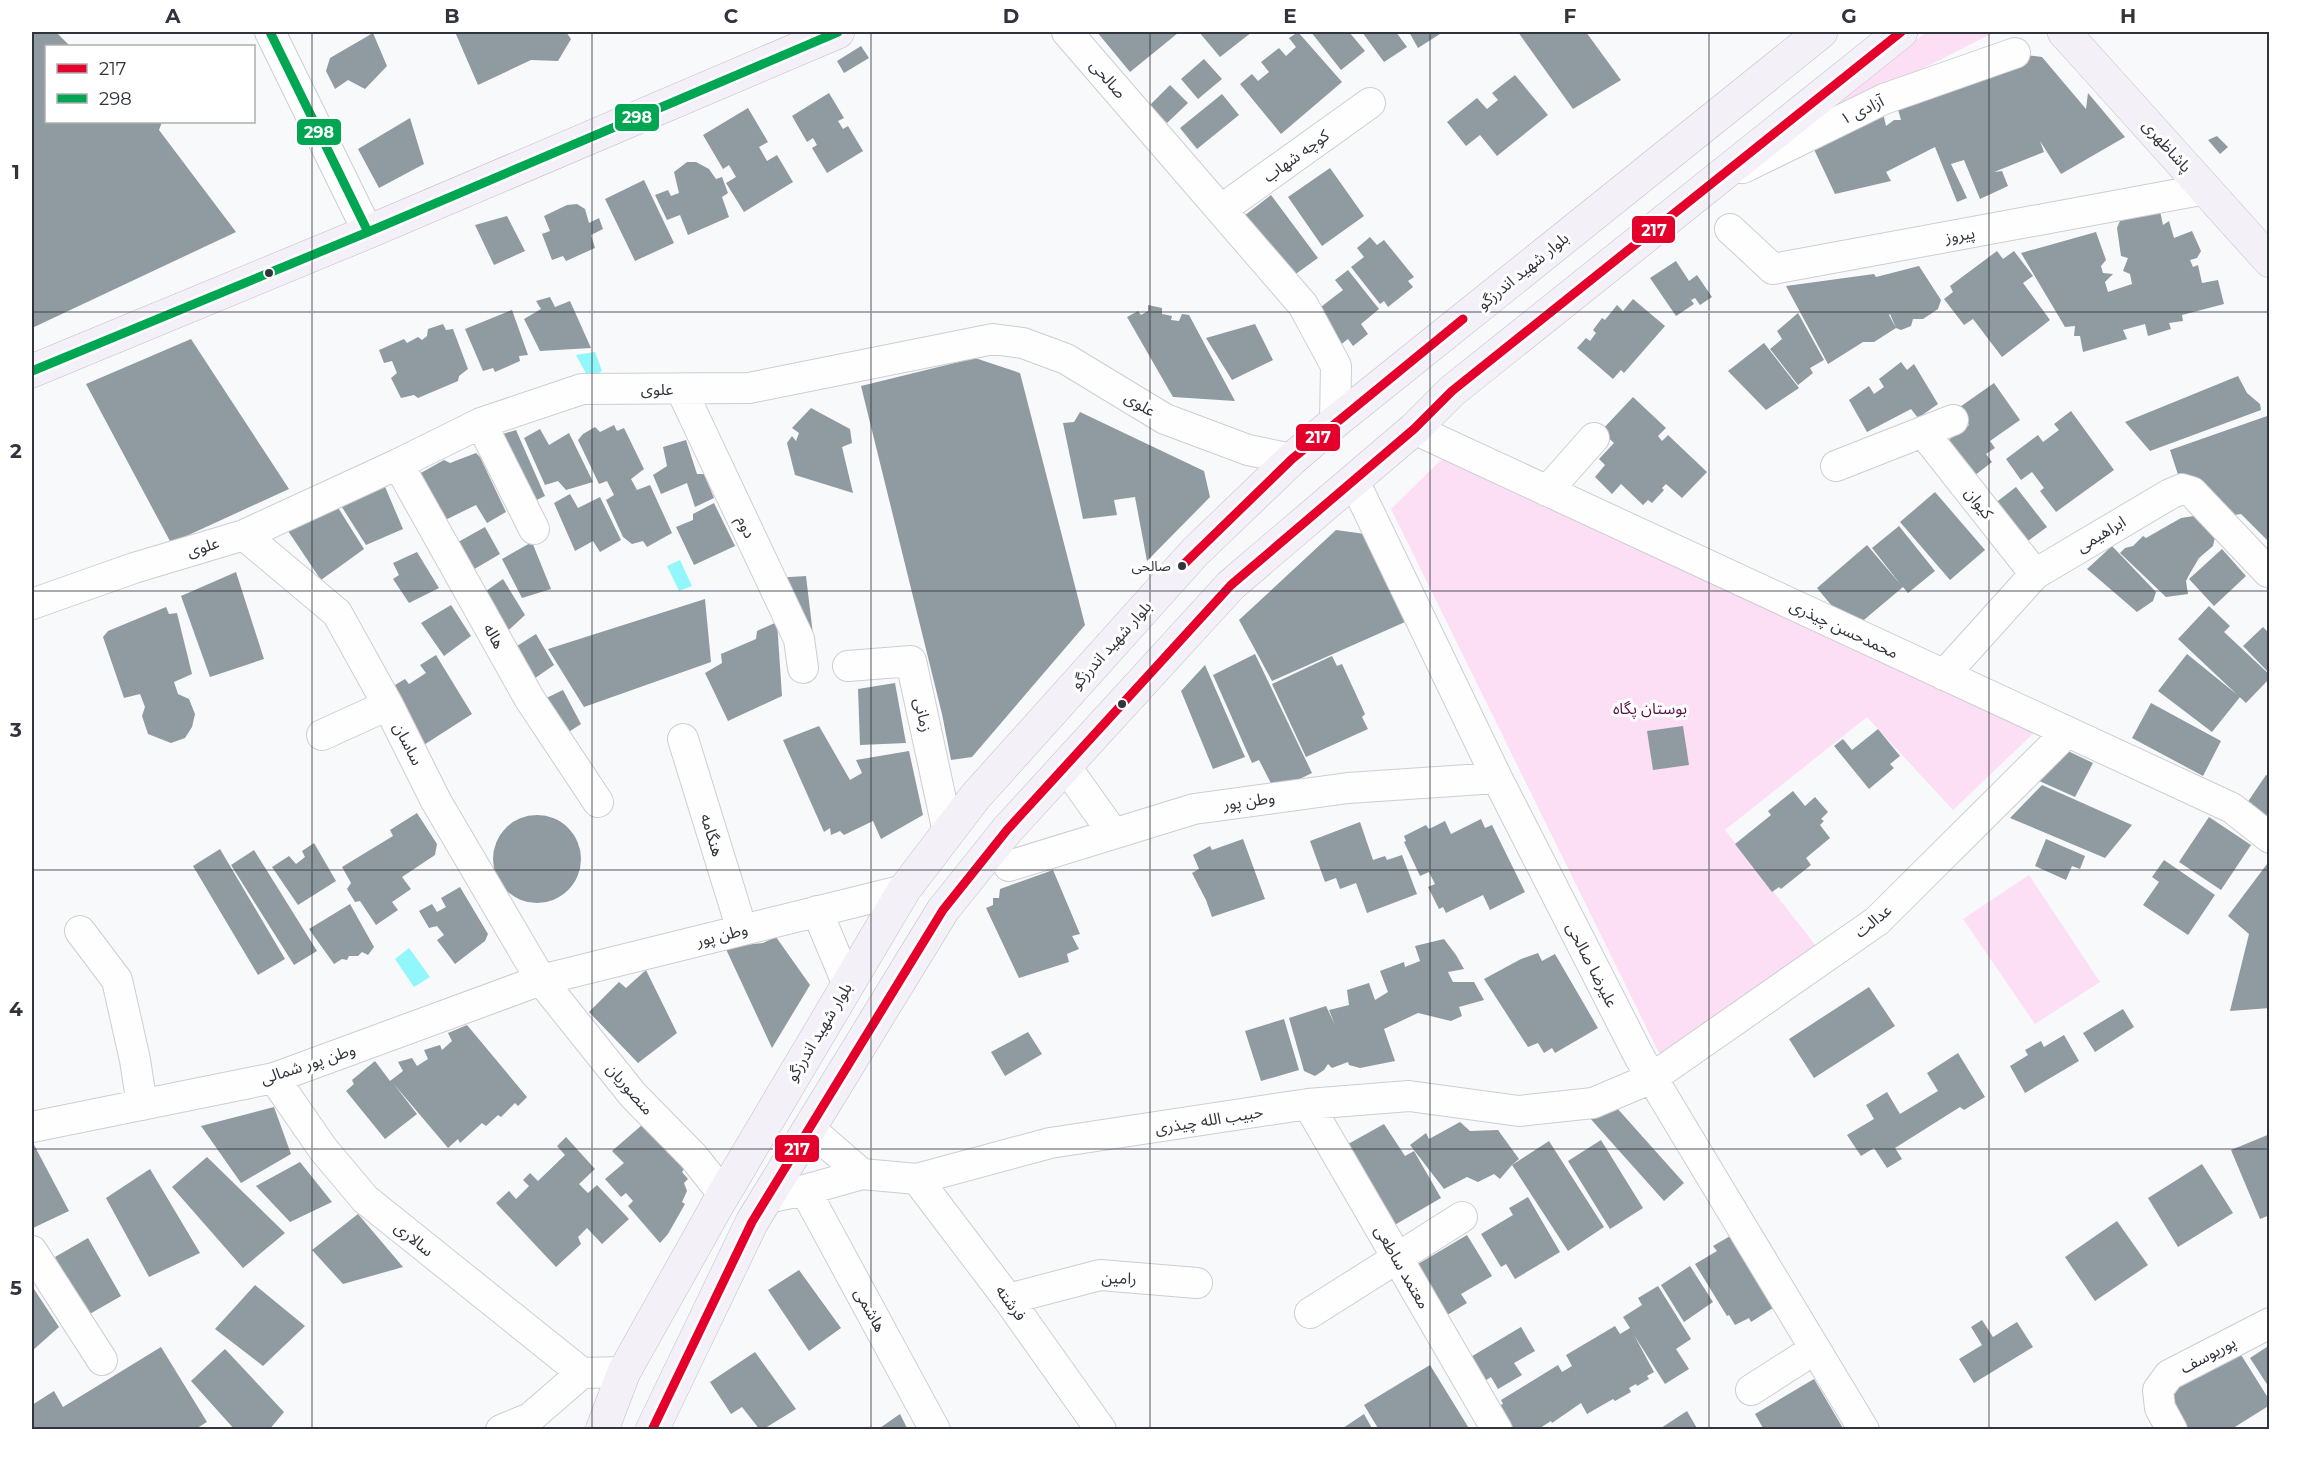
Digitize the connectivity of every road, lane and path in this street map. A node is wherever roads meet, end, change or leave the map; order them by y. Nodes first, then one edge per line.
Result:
1 (270, 32) edge
2 (838, 32) edge
3 (1067, 32) edge
4 (1821, 32) edge
5 (1901, 32) edge
6 (2064, 32) edge
7 (2014, 53) dead end
8 (1370, 103) dead end
9 (1715, 180) junction
10 (2206, 189) junction
11 (1222, 209) junction
12 (1730, 228) dead end
13 (368, 232) junction
14 (1549, 250) junction
15 (2270, 261) edge
16 (1580, 288) junction
17 (32, 371) edge
18 (681, 389) junction
19 (1953, 420) dead end
20 (1335, 422) junction
21 (481, 423) junction
22 (1414, 429) junction
23 (1923, 432) junction
24 (1594, 438) dead end
25 (1293, 459) junction
26 (398, 464) junction
27 (1836, 466) dead end
28 (1354, 481) junction
29 (1547, 491) junction
30 (534, 529) dead end
31 (244, 535) junction
32 (2268, 572) edge
33 (2035, 574) junction
34 (32, 604) edge
35 (848, 666) dead end
36 (802, 668) dead end
37 (1944, 675) junction
38 (388, 705) junction
39 (2067, 732) junction
40 (322, 735) dead end
41 (683, 739) dead end
42 (1066, 767) junction
43 (1497, 778) junction
44 (598, 802) dead end
45 (948, 832) junction
46 (1113, 832) junction
47 (2270, 838) edge
48 (1009, 866) dead end
49 (904, 890) junction
50 (817, 912) junction
51 (742, 930) junction
52 (80, 931) dead end
53 (541, 981) junction
54 (848, 984) junction
55 (274, 1078) junction
56 (1652, 1078) junction
57 (142, 1104) junction
58 (1308, 1104) junction
59 (32, 1127) edge
60 (810, 1128) junction
61 (862, 1174) junction
62 (917, 1179) junction
63 (805, 1190) junction
64 (724, 1195) junction
65 (767, 1198) junction
66 (1462, 1217) dead end
67 (32, 1251) edge
68 (1396, 1259) junction
69 (1197, 1282) dead end
70 (1008, 1299) junction
71 (1310, 1313) dead end
72 (2270, 1323) edge
73 (1815, 1349) junction
74 (102, 1360) dead end
75 (582, 1373) junction
76 (619, 1386) junction
77 (1750, 1390) dead end
78 (654, 1424) edge
79 (501, 1430) edge
80 (602, 1430) edge
81 (935, 1430) edge
82 (1101, 1430) edge
83 (1497, 1430) edge
84 (1864, 1430) edge
85 (2172, 1430) edge

1 - 13 street
2 - 13 main road
3 - 11 street, صالحی
4 - 14 main road, بلوار شهید اندرزگو
5 - 9 main road
6 - 10 main road, پاشاظهری
7 - 9 street, آزادی ۱
8 - 11 street, کوچه شهاب
9 - 16 main road
10 - 12 street, پیروز
10 - 15 main road, پاشاظهری
11 - 20 street, صالحی
13 - 17 main road
14 - 16 main road
14 - 20 main road, بلوار شهید اندرزگو
16 - 22 main road
18 - 21 street, علوی
18 - 25 street, علوی
18 - 36 street, دوم
19 - 23 street
20 - 25 main road, بلوار شهید اندرزگو
21 - 26 street, علوی
21 - 30 street
22 - 28 main road
22 - 29 street, محمدحسن چیذری
23 - 27 street
23 - 33 street, کیوان
24 - 29 street
25 - 45 main road, بلوار شهید اندرزگو
26 - 31 street, علوی
26 - 44 street, هاله
28 - 42 main road
28 - 43 street, علیرضا صالحی
29 - 37 street, محمدحسن چیذری
31 - 34 street, علوی
31 - 38 street, ساسان
32 - 33 street, ابراهیمی
33 - 37 street, ابراهیمی
35 - 45 street, زمانی
37 - 39 street, محمدحسن چیذری
38 - 40 street
38 - 53 street, ساسان
39 - 47 street, محمدحسن چیذری
39 - 56 street, عدالت
41 - 51 street, هنگامه
42 - 46 street
42 - 60 main road
43 - 46 street, وطن پور
43 - 56 street, علیرضا صالحی
45 - 49 main road, بلوار شهید اندرزگو
46 - 48 street, وطن پور
49 - 50 street, وطن پور
49 - 54 main road, بلوار شهید اندرزگو
50 - 51 street, وطن پور
50 - 54 street
51 - 53 street, وطن پور
52 - 57 street
53 - 55 street, وطن پور شمالی
53 - 64 street, منصوریان
54 - 64 main road, بلوار شهید اندرزگو
55 - 57 street, وطن پور شمالی
55 - 75 street, سالاری
56 - 58 street, حبیب الله چیذری
56 - 73 street, علیرضا صالحی
57 - 59 street, وطن پور شمالی
58 - 62 street, حبیب الله چیذری
58 - 68 street, معتمد ساطعی
60 - 61 street
60 - 65 main road
61 - 62 street, حبیب الله چیذری
61 - 63 street, حبیب الله چیذری
62 - 70 street, فرشته
63 - 65 street, حبیب الله چیذری
63 - 81 street, هاشمی
64 - 76 main road, بلوار شهید اندرزگو
65 - 78 main road
66 - 68 street
67 - 74 street
68 - 71 street
68 - 83 street, معتمد ساطعی
69 - 70 street, رامین
70 - 82 street, فرشته
72 - 85 street, پوریوسف
73 - 77 street
73 - 84 street, علیرضا صالحی
75 - 76 street
75 - 79 street
76 - 78 main road
76 - 80 main road, بلوار شهید اندرزگو

